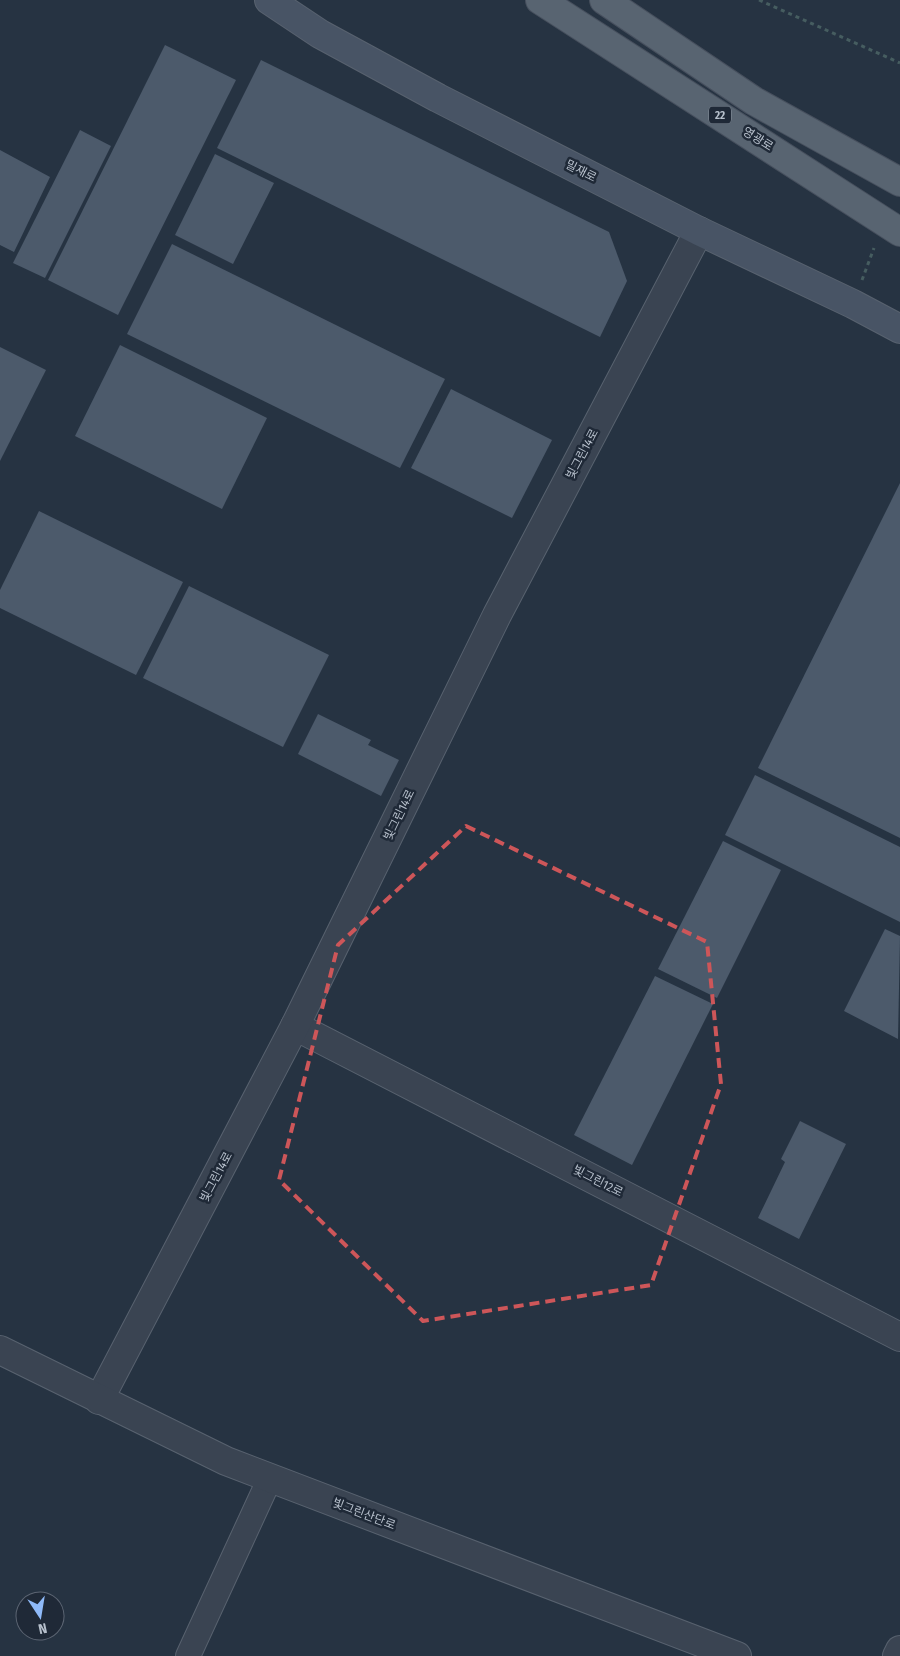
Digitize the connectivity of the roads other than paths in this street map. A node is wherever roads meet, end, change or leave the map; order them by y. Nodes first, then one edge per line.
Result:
1 (269, 0) edge
2 (540, 0) edge
3 (604, 0) edge
4 (900, 182) edge
5 (699, 231) junction
6 (900, 232) edge
7 (900, 329) edge
8 (295, 1026) junction
9 (900, 1337) edge
10 (0, 1350) edge
11 (99, 1400) junction
12 (270, 1478) junction
13 (900, 1650) edge
14 (188, 1656) edge
15 (737, 1656) edge
16 (897, 1656) edge

1 - 5 main road, 밀재로
2 - 6 main road, 영광로 / 22
3 - 4 main road, 22
5 - 7 main road, 밀재로
5 - 8 street, 빛그린14로
8 - 9 street, 빛그린12로
8 - 11 street, 빛그린14로
10 - 11 street, 빛그린산단로
11 - 12 street, 빛그린산단로
12 - 14 street
12 - 15 street, 빛그린산단로
13 - 16 street

